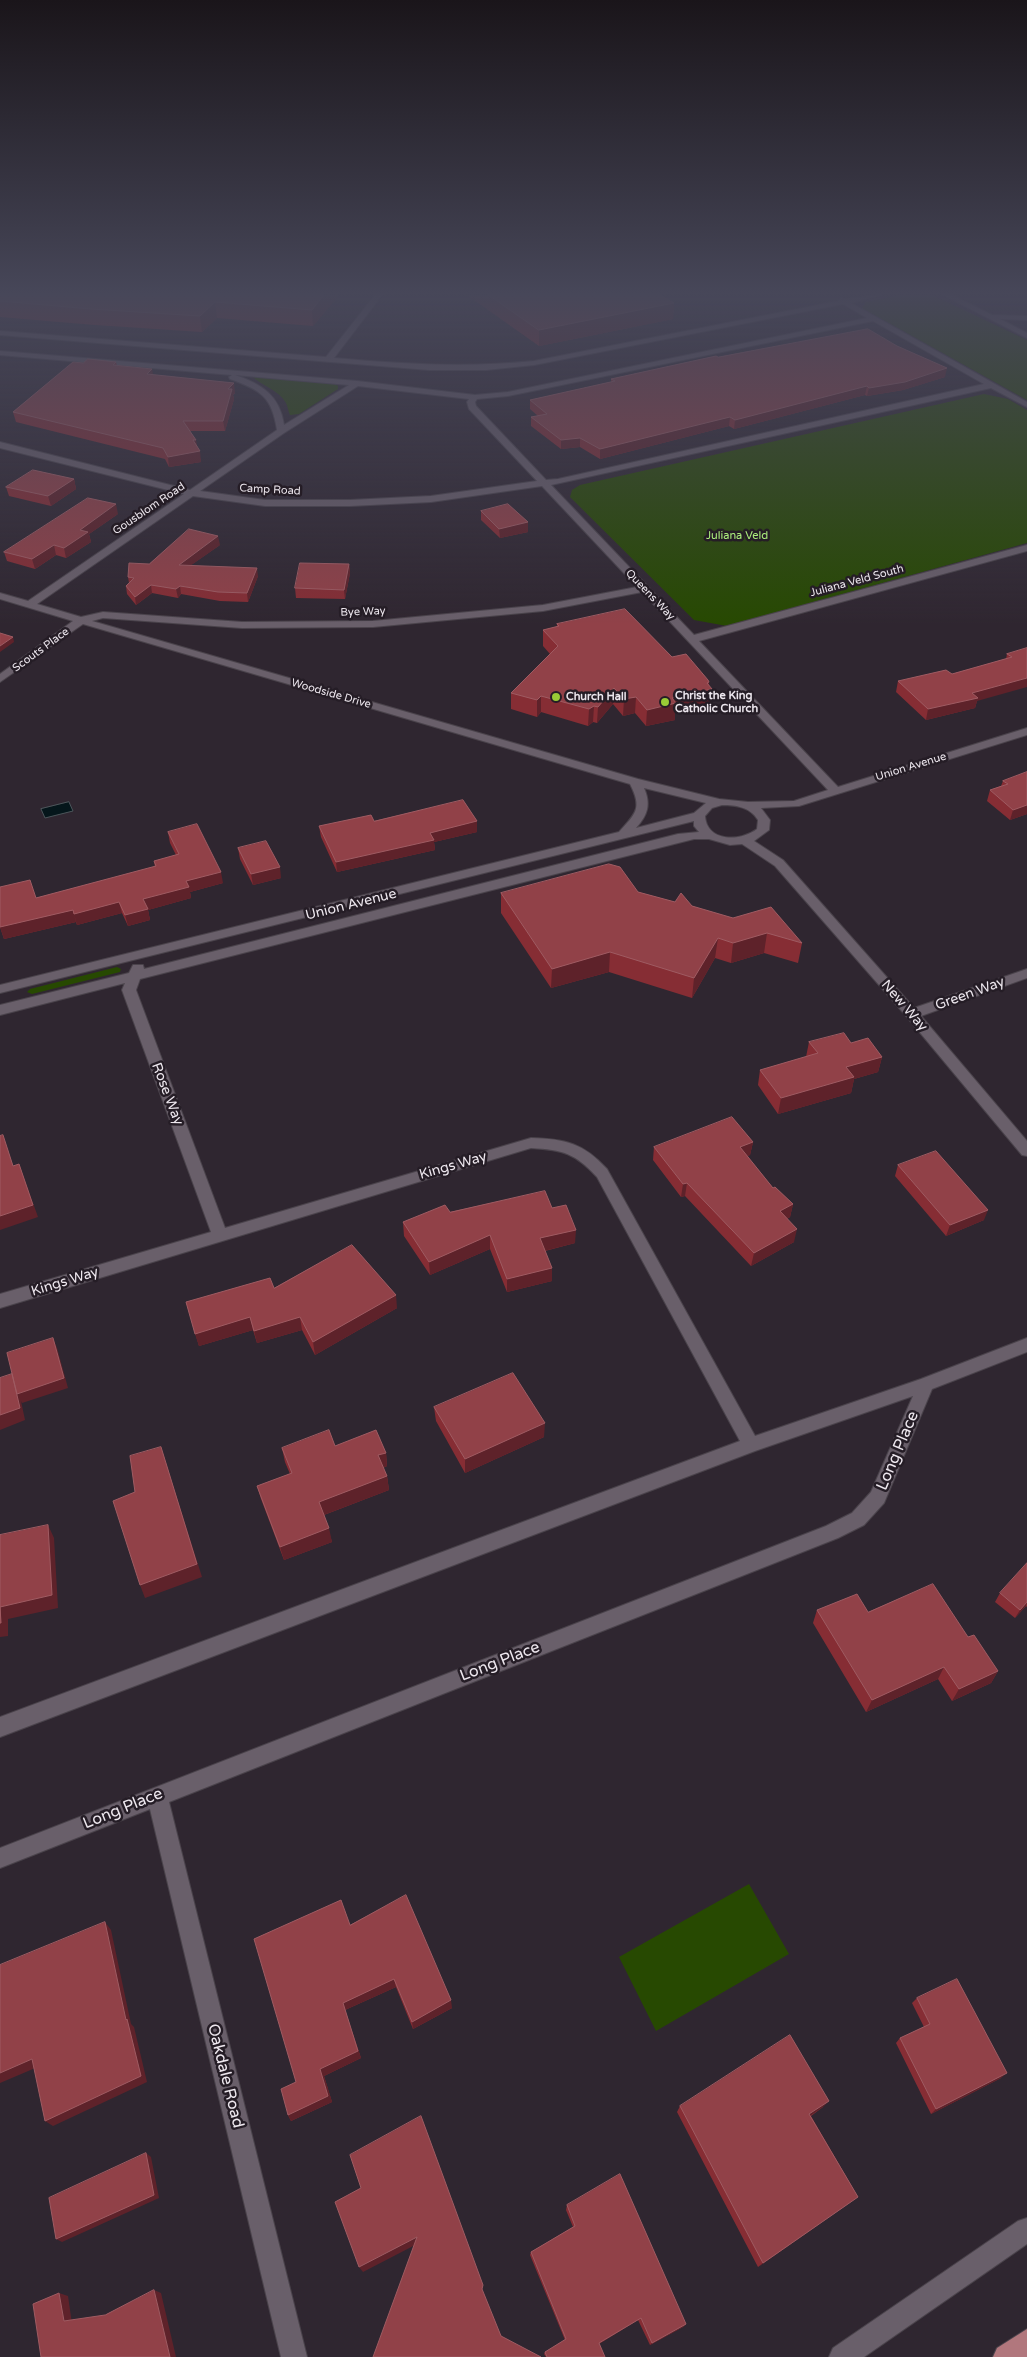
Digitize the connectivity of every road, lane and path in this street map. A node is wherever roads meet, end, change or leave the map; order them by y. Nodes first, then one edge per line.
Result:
1 (276, 405) edge
2 (322, 405) edge
3 (472, 405) edge
4 (904, 405) edge
5 (281, 431) junction
6 (0, 445) edge
7 (545, 483) junction
8 (193, 493) junction
9 (1027, 548) edge
10 (642, 588) junction
11 (0, 596) edge
12 (29, 604) junction
13 (82, 620) junction
14 (693, 639) junction
15 (0, 679) edge
16 (1027, 731) edge
17 (635, 782) junction
18 (662, 790) junction
19 (836, 791) junction
20 (718, 802) junction
21 (795, 804) junction
22 (748, 805) junction
23 (699, 814) junction
24 (763, 828) junction
25 (623, 834) junction
26 (711, 836) junction
27 (744, 840) junction
28 (632, 849) junction
29 (779, 863) junction
30 (144, 953) junction
31 (1027, 973) edge
32 (136, 975) junction
33 (0, 989) edge
34 (1, 1005) edge
35 (912, 1014) junction
36 (1027, 1151) edge
37 (220, 1235) junction
38 (0, 1301) edge
39 (1027, 1345) edge
40 (926, 1384) junction
41 (751, 1445) junction
42 (0, 1727) edge
43 (157, 1795) junction
44 (0, 1858) edge
45 (1027, 2230) edge
46 (1027, 2342) edge
47 (294, 2357) edge
48 (842, 2357) edge
49 (1006, 2357) edge

1 - 5 street
2 - 5 street, Gousblom Road
3 - 7 street, Queens Way
4 - 7 street, Camp Road
5 - 8 street, Gousblom Road
6 - 8 street, Camp Road
7 - 8 street, Camp Road
7 - 10 street, Queens Way
8 - 12 street, Gousblom Road
9 - 14 street, Juliana Veld South
10 - 13 street, Bye Way
10 - 14 street, Queens Way
11 - 12 street, Woodside Drive
12 - 13 street, Woodside Drive
13 - 15 street, Scouts Place
13 - 17 street, Woodside Drive
14 - 19 street, Queens Way
16 - 19 street, Union Avenue
17 - 18 street, Woodside Drive
17 - 25 street
18 - 20 street, Woodside Drive
18 - 23 street, Woodside Drive
19 - 21 street, Union Avenue
20 - 22 street
20 - 23 street
21 - 22 street, Union Avenue
21 - 24 street, Union Avenue
22 - 24 street
23 - 25 street, Union Avenue
23 - 26 street
24 - 27 street
24 - 29 street, New Way
25 - 28 street
25 - 30 street, Union Avenue
26 - 27 street
26 - 28 street, Union Avenue
27 - 29 street, New Way
28 - 32 street, Union Avenue
29 - 35 street, New Way
30 - 32 street, Rose Way
30 - 33 street, Union Avenue
31 - 35 street, Green Way
32 - 34 street, Union Avenue
32 - 37 street, Rose Way
35 - 36 street, New Way
37 - 38 street, Kings Way
37 - 41 street, Kings Way
39 - 40 street, Long Place
40 - 41 street, Long Place
40 - 43 street, Long Place
41 - 42 street, Long Place
43 - 44 street, Long Place
43 - 47 street, Oakdale Road
45 - 48 street
46 - 49 main road

